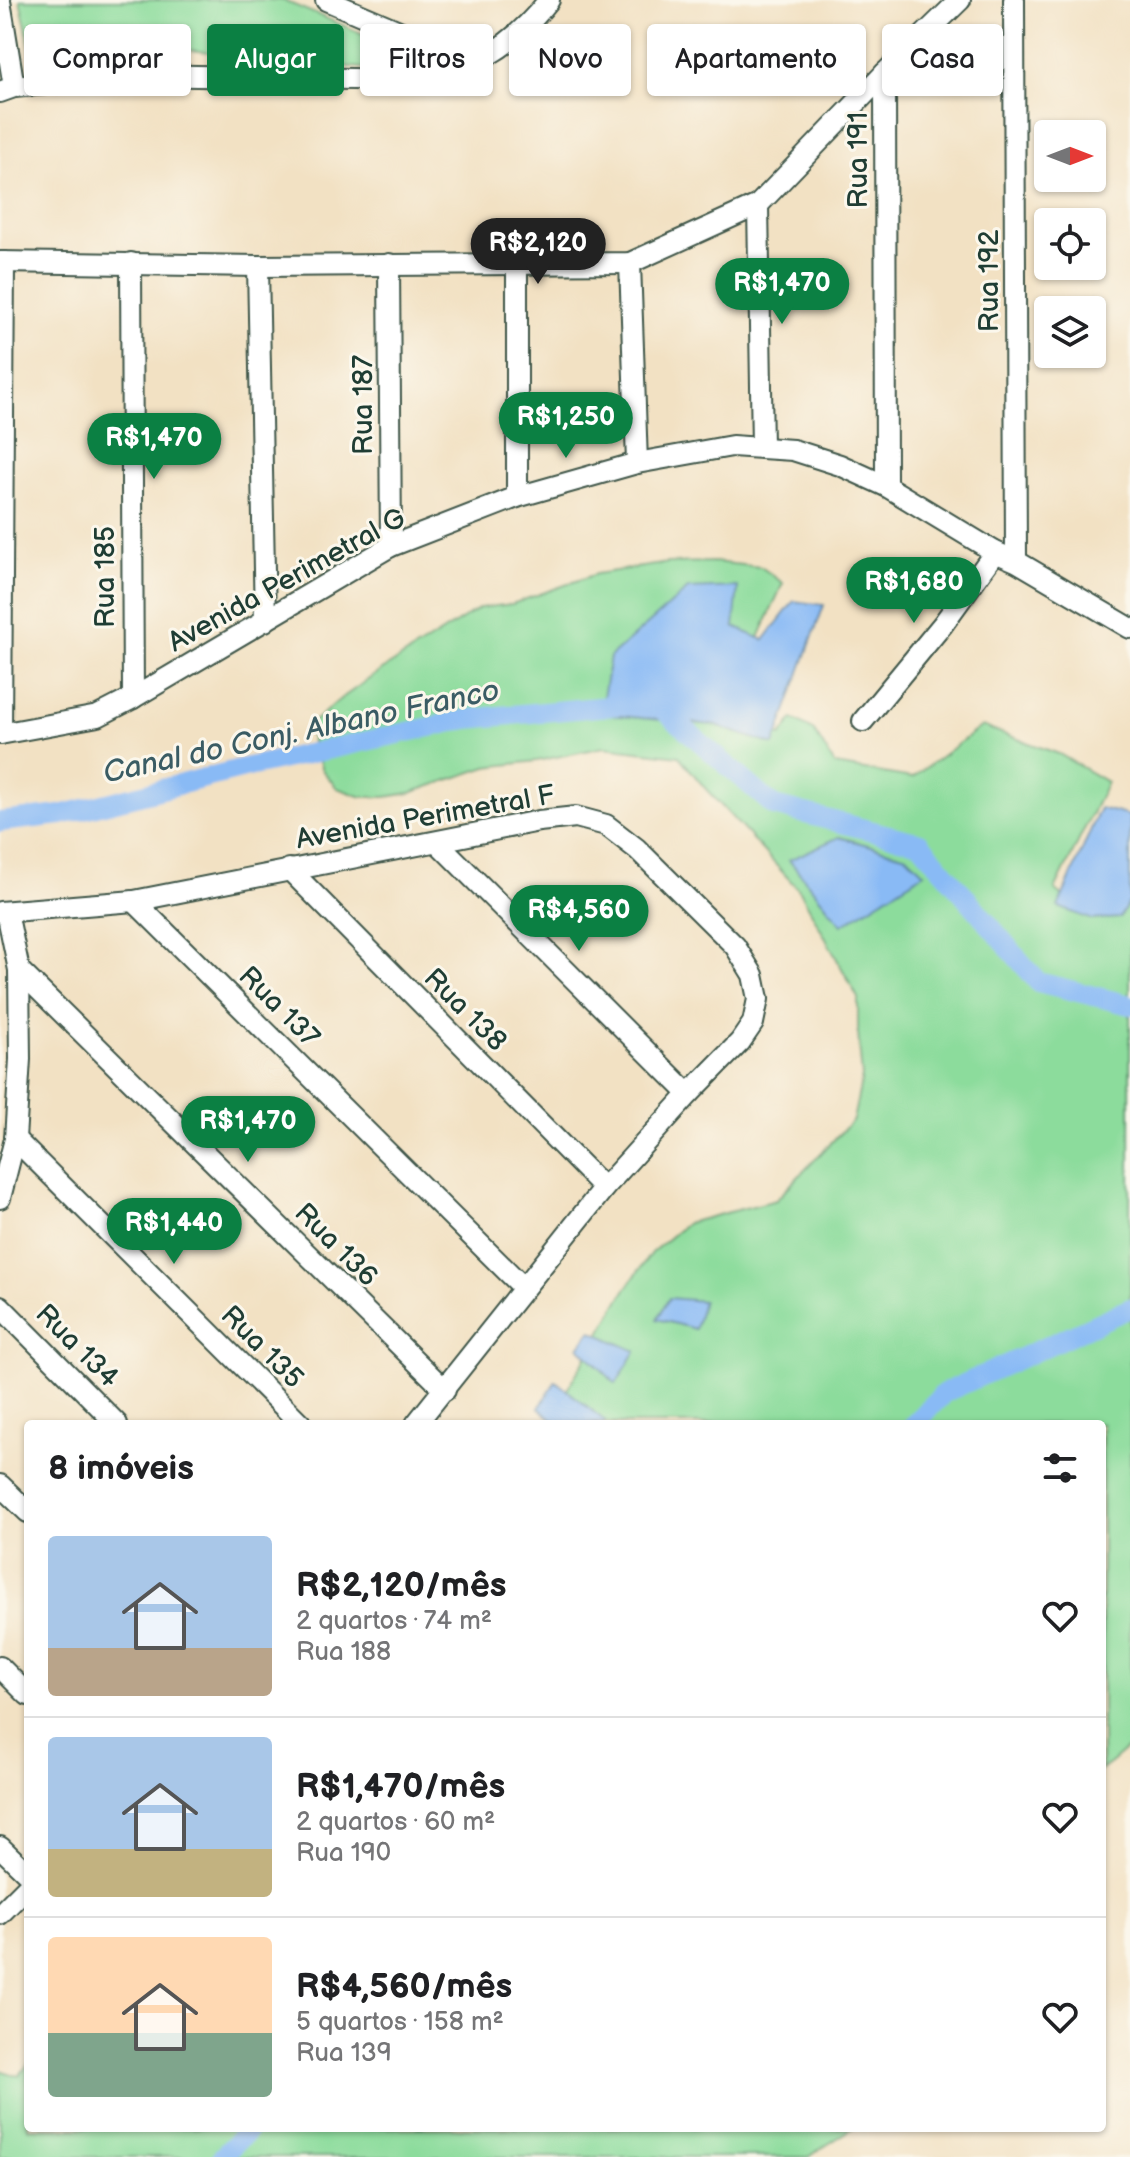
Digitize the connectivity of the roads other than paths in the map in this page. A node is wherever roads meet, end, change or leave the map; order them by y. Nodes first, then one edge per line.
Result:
1 (326, 0) edge
2 (549, 0) edge
3 (960, 0) edge
4 (1014, 0) edge
5 (0, 1) edge
6 (382, 24) edge
7 (935, 24) edge
8 (493, 50) edge
9 (882, 76) edge
10 (360, 79) edge
11 (7, 89) edge
12 (885, 96) edge
13 (758, 205) junction
14 (2, 262) edge
15 (131, 263) junction
16 (630, 263) junction
17 (389, 264) junction
18 (517, 265) junction
19 (258, 266) junction
20 (762, 447) junction
21 (637, 463) junction
22 (886, 486) junction
23 (517, 497) junction
24 (391, 546) junction
25 (995, 552) junction
26 (1016, 561) junction
27 (265, 621) junction
28 (1130, 628) edge
29 (133, 698) junction
30 (863, 721) dead end
31 (1, 734) edge
32 (438, 843) junction
33 (289, 869) junction
34 (134, 901) junction
35 (4, 912) edge
36 (19, 970) junction
37 (689, 1094) junction
38 (15, 1139) junction
39 (604, 1188) junction
40 (0, 1198) edge
41 (523, 1287) junction
42 (0, 1306) edge
43 (445, 1390) junction
44 (113, 1420) edge
45 (297, 1420) edge
46 (419, 1420) edge
47 (0, 1485) edge
48 (24, 1508) edge
49 (0, 1667) edge
50 (24, 1691) edge
51 (0, 1847) edge
52 (24, 1870) edge
53 (24, 1890) edge
54 (0, 1914) edge

1 - 6 street
2 - 8 street
3 - 7 street
4 - 26 street, Rua 192
5 - 11 street
9 - 13 street
10 - 11 street
12 - 22 street, Rua 191
13 - 16 street
13 - 20 street
14 - 15 street
14 - 31 street
15 - 19 street
15 - 29 street, Rua 185
16 - 18 street
16 - 21 street
17 - 18 street
17 - 19 street
17 - 24 street, Rua 187
18 - 23 street
19 - 27 street
20 - 21 street, Avenida Perimetral G
20 - 22 street, Avenida Perimetral G
21 - 23 street, Avenida Perimetral G
22 - 25 street, Avenida Perimetral G
23 - 24 street, Avenida Perimetral G
24 - 27 street, Avenida Perimetral G
25 - 26 street, Avenida Perimetral G
25 - 30 street
26 - 28 street, Avenida Perimetral G
27 - 29 street, Avenida Perimetral G
29 - 31 street, Avenida Perimetral G
32 - 33 street, Avenida Perimetral F
32 - 37 street
32 - 37 street, Avenida Perimetral F
33 - 34 street, Avenida Perimetral F
33 - 39 street, Rua 138
34 - 35 street, Avenida Perimetral F
34 - 41 street, Rua 137
35 - 36 street
36 - 38 street
36 - 43 street, Rua 136
37 - 39 street, Avenida Perimetral F
38 - 40 street
38 - 45 street, Rua 135
39 - 41 street, Avenida Perimetral F
41 - 43 street, Avenida Perimetral F
42 - 44 street, Rua 134
43 - 46 street, Avenida Perimetral F
47 - 48 street
49 - 50 street
51 - 52 street
53 - 54 street

